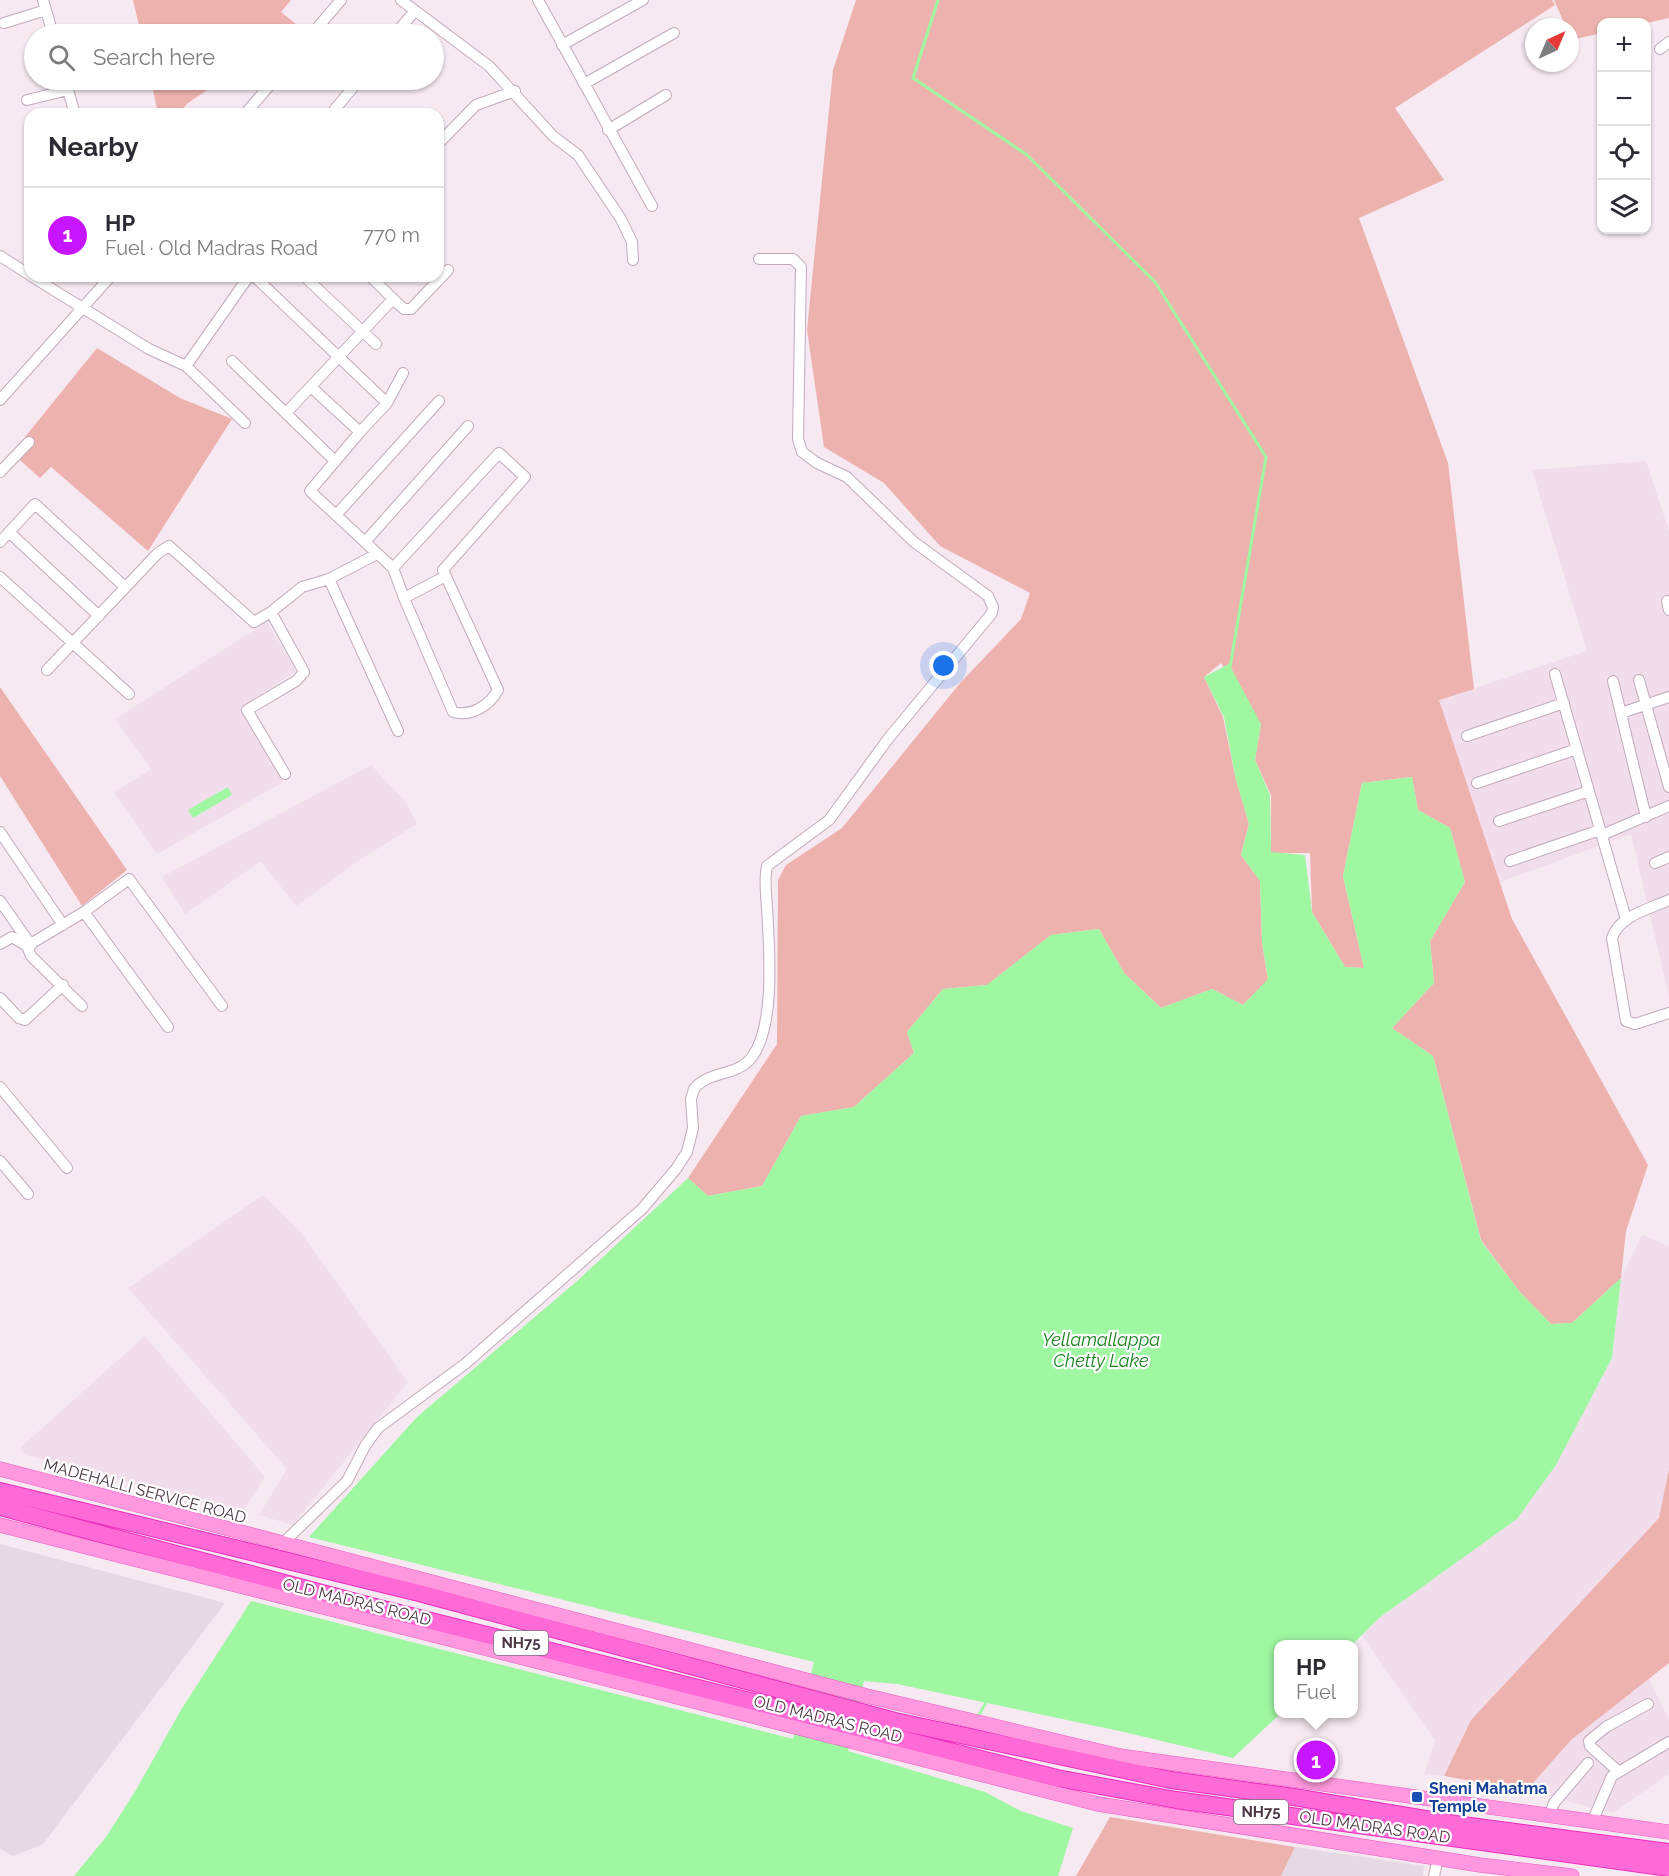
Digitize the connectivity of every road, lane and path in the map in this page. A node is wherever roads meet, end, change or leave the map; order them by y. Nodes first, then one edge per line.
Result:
1 (341, 0) edge
2 (401, 0) edge
3 (539, 0) edge
4 (643, 0) edge
5 (45, 5) edge
6 (415, 11) junction
7 (4, 23) dead end
8 (50, 24) edge
9 (321, 24) edge
10 (404, 24) edge
11 (432, 24) edge
12 (444, 33) edge
13 (674, 33) dead end
14 (562, 45) junction
15 (584, 84) junction
16 (54, 90) edge
17 (68, 90) edge
18 (265, 90) edge
19 (351, 90) edge
20 (515, 91) junction
21 (666, 95) dead end
22 (27, 100) dead end
23 (73, 108) edge
24 (250, 108) edge
25 (336, 108) edge
26 (608, 130) junction
27 (444, 138) edge
28 (652, 207) dead end
29 (0, 256) edge
30 (759, 259) dead end
31 (633, 260) dead end
32 (448, 270) dead end
33 (24, 271) edge
34 (444, 274) edge
35 (41, 282) edge
36 (106, 282) edge
37 (245, 282) edge
38 (260, 282) edge
39 (310, 282) edge
40 (376, 282) edge
41 (437, 282) edge
42 (393, 299) junction
43 (84, 309) junction
44 (363, 332) junction
45 (376, 344) dead end
46 (339, 357) junction
47 (232, 361) dead end
48 (186, 366) junction
49 (404, 373) dead end
50 (311, 387) junction
51 (0, 400) edge
52 (439, 401) dead end
53 (387, 403) junction
54 (286, 413) junction
55 (244, 423) dead end
56 (468, 426) dead end
57 (360, 432) junction
58 (29, 442) dead end
59 (336, 461) junction
60 (0, 472) edge
61 (337, 514) junction
62 (9, 532) junction
63 (0, 542) edge
64 (365, 542) junction
65 (377, 554) junction
66 (393, 568) junction
67 (0, 577) edge
68 (444, 577) junction
69 (329, 579) junction
70 (125, 587) junction
71 (404, 598) junction
72 (271, 612) junction
73 (99, 616) junction
74 (73, 644) junction
75 (47, 670) dead end
76 (1555, 674) dead end
77 (1639, 680) dead end
78 (1613, 681) dead end
79 (129, 694) dead end
80 (1669, 697) edge
81 (1564, 703) junction
82 (1647, 706) junction
83 (1621, 713) junction
84 (398, 731) dead end
85 (1467, 736) dead end
86 (1577, 749) junction
87 (285, 774) dead end
88 (1477, 783) dead end
89 (1669, 787) edge
90 (1589, 791) junction
91 (1669, 806) edge
92 (1646, 817) junction
93 (1499, 822) dead end
94 (0, 832) edge
95 (1601, 832) junction
96 (1669, 857) edge
97 (1510, 861) dead end
98 (1655, 863) dead end
99 (1669, 900) edge
100 (0, 901) edge
101 (84, 912) junction
102 (1626, 919) junction
103 (63, 925) junction
104 (1, 942) edge
105 (29, 946) junction
106 (63, 985) junction
107 (0, 998) edge
108 (82, 1006) dead end
109 (222, 1006) dead end
110 (1669, 1012) edge
111 (168, 1027) dead end
112 (0, 1087) edge
113 (0, 1161) edge
114 (67, 1168) dead end
115 (28, 1194) dead end
116 (0, 1469) edge
117 (0, 1491) edge
118 (0, 1508) edge
119 (0, 1525) edge
120 (281, 1545) junction
121 (353, 1608) junction
122 (1648, 1704) dead end
123 (793, 1710) junction
124 (863, 1712) junction
125 (1669, 1742) edge
126 (1588, 1763) dead end
127 (1618, 1771) junction
128 (1549, 1816) junction
129 (1592, 1822) junction
130 (1669, 1832) edge
131 (1669, 1852) edge
132 (1438, 1858) junction
133 (1669, 1868) edge
134 (1481, 1870) edge
135 (1434, 1876) edge
136 (1572, 1876) edge

1 - 9 street
2 - 6 street
3 - 14 street
4 - 14 street
5 - 7 street
5 - 8 street
6 - 10 street
6 - 11 street
12 - 20 street
13 - 15 street
14 - 15 street
15 - 26 street
16 - 22 street
17 - 23 street
18 - 24 street
19 - 25 street
20 - 27 street
20 - 31 street
21 - 26 street
26 - 28 street
29 - 33 street
30 - 120 street
32 - 34 street
35 - 43 street
36 - 43 street
37 - 48 street
38 - 46 street
39 - 44 street
40 - 42 street
41 - 42 street
42 - 44 street
43 - 48 street
43 - 51 street
44 - 45 street
44 - 46 street
46 - 50 street
46 - 53 street
47 - 54 street
48 - 55 street
49 - 53 street
50 - 54 street
50 - 57 street
52 - 61 street
53 - 57 street
54 - 59 street
56 - 64 street
57 - 59 street
58 - 60 street
59 - 61 street
61 - 64 street
62 - 63 street
62 - 70 street
62 - 73 street
64 - 65 street
65 - 66 street
65 - 69 street
66 - 68 street
66 - 71 street
67 - 74 street
68 - 71 street
68 - 71 street
69 - 72 street
69 - 84 street
70 - 72 street
70 - 73 street
72 - 87 street
73 - 74 street
74 - 75 street
74 - 79 street
76 - 81 street
77 - 82 street
78 - 83 street
80 - 82 street
81 - 85 street
81 - 86 street
82 - 83 street
82 - 89 street
83 - 92 street
86 - 88 street
86 - 90 street
90 - 93 street
90 - 95 street
91 - 92 street
92 - 95 street
94 - 103 street
95 - 97 street
95 - 102 street
96 - 98 street
99 - 102 street
100 - 105 street
101 - 103 street
101 - 109 street
101 - 111 street
102 - 110 street
103 - 105 street
104 - 105 street
105 - 106 street
106 - 107 street
106 - 108 street
112 - 114 street
113 - 115 street
116 - 120 main road, MADEHALLI SERVICE ROAD
117 - 123 highway, OLD MADRAS ROAD / NH75
118 - 121 highway, OLD MADRAS ROAD / NH75
119 - 121 main road
120 - 124 main road, MADEHALLI SERVICE ROAD
121 - 123 highway, OLD MADRAS ROAD / NH75
122 - 127 street
123 - 124 highway, OLD MADRAS ROAD / NH75
123 - 132 main road
124 - 128 main road, MADEHALLI SERVICE ROAD
124 - 131 highway, OLD MADRAS ROAD / NH75
124 - 133 highway, OLD MADRAS ROAD / NH75
125 - 127 street
126 - 128 street
127 - 129 street
128 - 129 main road, MADEHALLI SERVICE ROAD
129 - 130 main road, MADEHALLI SERVICE ROAD
132 - 134 main road
132 - 135 street
134 - 136 main road

